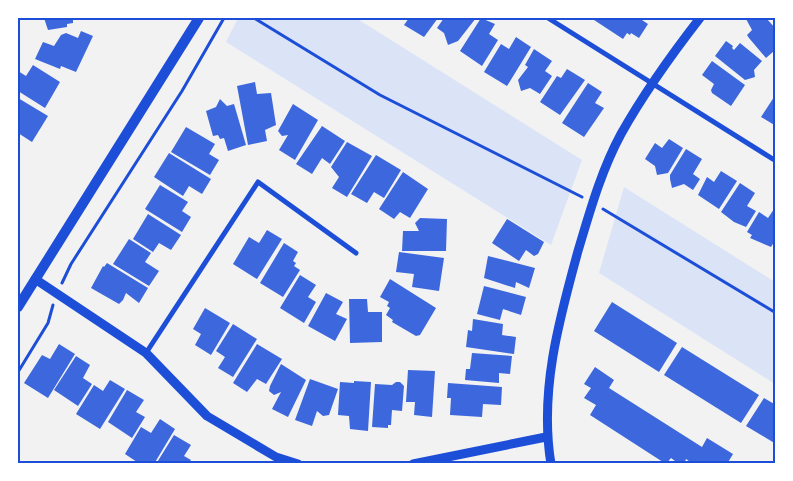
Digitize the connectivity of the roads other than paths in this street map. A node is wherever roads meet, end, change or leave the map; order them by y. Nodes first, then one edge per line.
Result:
1 (199, 18) edge
2 (548, 18) edge
3 (700, 18) edge
4 (653, 83) junction
5 (776, 160) edge
6 (356, 253) dead end
7 (35, 279) junction
8 (18, 307) edge
9 (146, 353) junction
10 (546, 437) junction
11 (298, 464) edge
12 (413, 464) edge
13 (551, 464) edge

1 - 7 main road
2 - 4 street
3 - 4 street
4 - 5 street
4 - 10 street
6 - 9 street
7 - 8 main road
7 - 9 street
9 - 11 street
10 - 12 street
10 - 13 street

